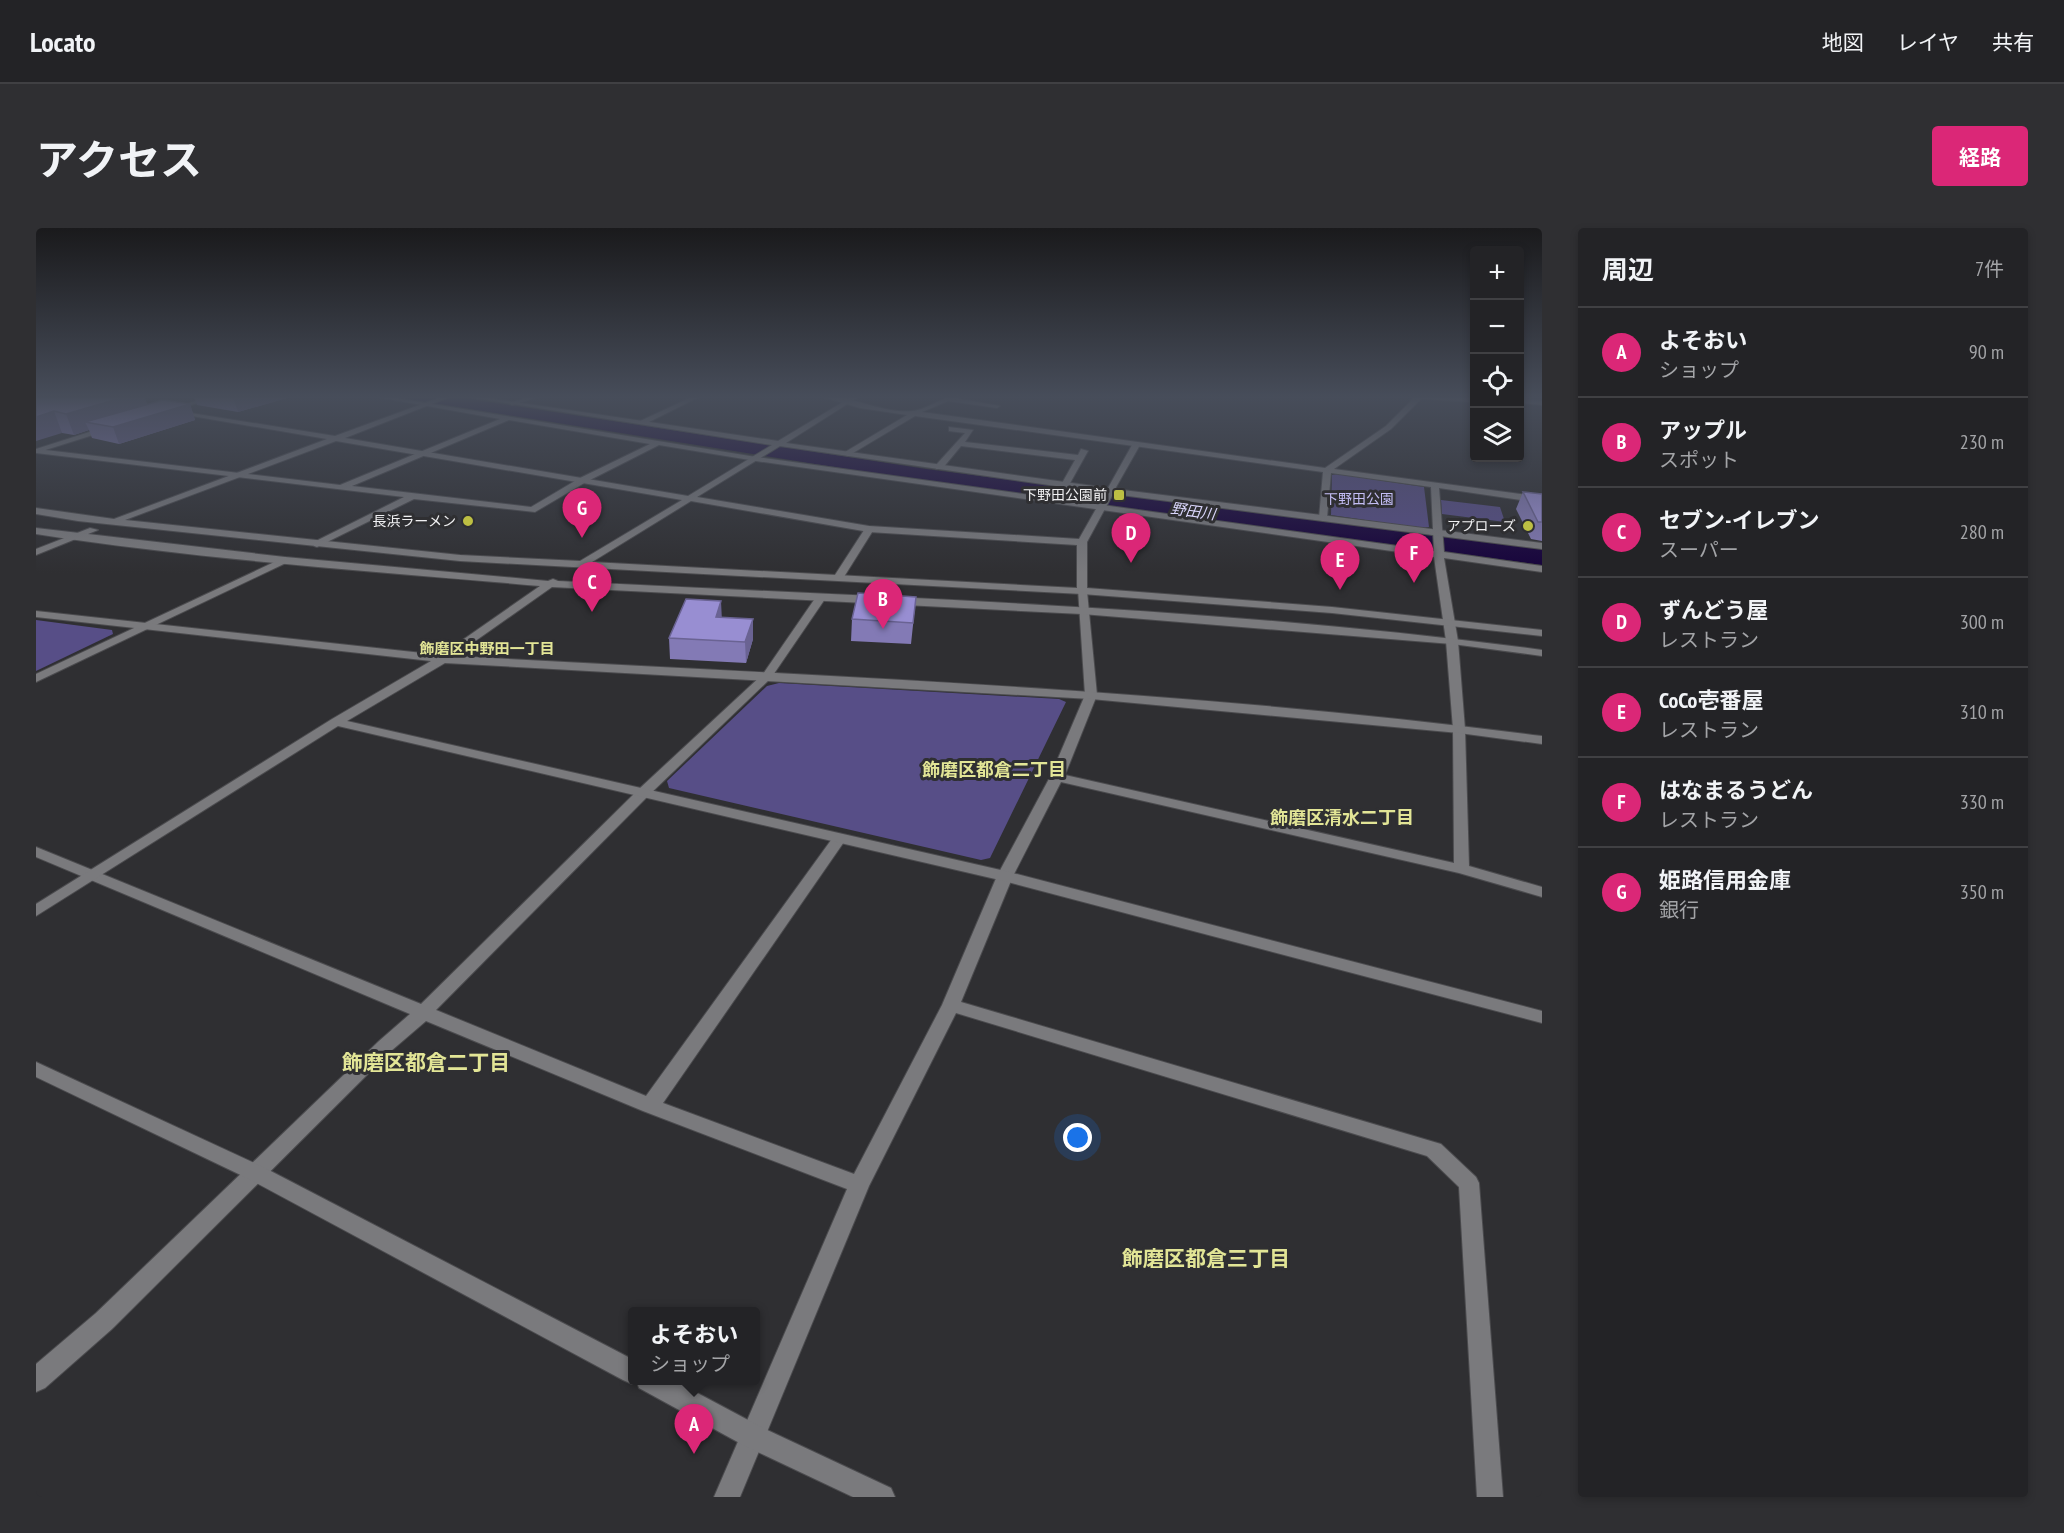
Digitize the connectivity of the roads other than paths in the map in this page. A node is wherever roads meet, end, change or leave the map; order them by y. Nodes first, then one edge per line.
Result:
1 (71, 455) edge
2 (290, 455) edge
3 (421, 455) edge
4 (439, 455) edge
5 (633, 455) edge
6 (733, 455) edge
7 (762, 455) edge
8 (857, 455) edge
9 (950, 455) edge
10 (1056, 455) edge
11 (1081, 455) edge
12 (1130, 455) edge
13 (1214, 455) edge
14 (1349, 455) edge
15 (1080, 458) junction
16 (756, 459) junction
17 (939, 467) junction
18 (1327, 470) junction
19 (237, 476) junction
20 (583, 480) junction
21 (1065, 485) junction
22 (1435, 485) junction
23 (340, 489) junction
24 (1108, 491) junction
25 (411, 497) junction
26 (691, 498) junction
27 (1542, 500) edge
28 (1100, 508) junction
29 (36, 511) edge
30 (1323, 518) junction
31 (115, 522) junction
32 (869, 529) junction
33 (36, 531) edge
34 (1439, 533) junction
35 (74, 537) junction
36 (1082, 542) junction
37 (317, 544) junction
38 (1542, 546) edge
39 (36, 552) edge
40 (1439, 555) junction
41 (285, 560) junction
42 (581, 565) junction
43 (1542, 569) edge
44 (838, 578) junction
45 (549, 584) junction
46 (1082, 591) junction
47 (820, 599) junction
48 (1082, 611) junction
49 (36, 614) edge
50 (1449, 622) junction
51 (143, 627) junction
52 (1542, 633) edge
53 (1452, 641) junction
54 (1542, 653) edge
55 (443, 659) junction
56 (767, 676) junction
57 (36, 678) edge
58 (1091, 695) junction
59 (336, 722) junction
60 (1459, 729) junction
61 (1542, 740) edge
62 (1057, 777) junction
63 (644, 792) junction
64 (838, 839) junction
65 (36, 852) edge
66 (1462, 869) junction
67 (93, 875) junction
68 (1005, 876) junction
69 (1542, 892) edge
70 (36, 911) edge
71 (951, 1005) junction
72 (423, 1013) junction
73 (1542, 1017) edge
74 (36, 1069) edge
75 (650, 1106) junction
76 (256, 1173) junction
77 (859, 1185) junction
78 (628, 1369) edge
79 (36, 1380) edge
80 (657, 1385) edge
81 (754, 1437) junction
82 (727, 1497) edge
83 (882, 1497) edge
84 (1490, 1497) edge

1 - 19 street
2 - 19 street
3 - 23 street
4 - 20 street
5 - 20 street
6 - 16 street
7 - 16 street
8 - 17 street
9 - 17 street
10 - 15 street
11 - 15 street
12 - 24 street
13 - 18 street
14 - 18 street
15 - 21 street
16 - 26 street
16 - 28 street
17 - 21 street
18 - 22 street
18 - 30 street
19 - 23 street
19 - 31 street
20 - 25 street
20 - 26 street
21 - 24 street
22 - 27 street
22 - 34 street
23 - 25 street
24 - 28 street
24 - 30 street
25 - 37 street
26 - 32 street
26 - 42 street
28 - 36 street
28 - 40 street
29 - 31 street
30 - 34 street
31 - 35 street
31 - 37 street
32 - 36 street
32 - 44 street
33 - 35 street
34 - 38 street
34 - 40 street
35 - 39 street
35 - 41 street
36 - 46 street
37 - 42 street
40 - 43 street
40 - 50 street
41 - 45 street
41 - 51 street
42 - 44 street
42 - 45 street
44 - 46 street
45 - 47 street
45 - 55 street
46 - 48 street
46 - 50 street
47 - 48 street
47 - 56 street
48 - 53 street
48 - 58 street
49 - 51 street
50 - 52 street
50 - 53 street
51 - 55 street
51 - 57 street
53 - 54 street
53 - 60 street
55 - 56 street
55 - 59 street
56 - 58 street
56 - 63 street
58 - 60 street
58 - 62 street
59 - 63 street
59 - 67 street
60 - 61 street
60 - 66 street
62 - 66 street
62 - 68 street
63 - 64 street
63 - 72 street
64 - 68 street
64 - 75 street
65 - 67 street
66 - 69 street
67 - 70 street
67 - 72 street
68 - 71 street
68 - 73 street
71 - 77 street
71 - 84 street
72 - 75 street
72 - 76 street
74 - 76 street
75 - 77 street
76 - 78 street
76 - 79 street
77 - 81 street
80 - 81 street
81 - 82 street
81 - 83 street

